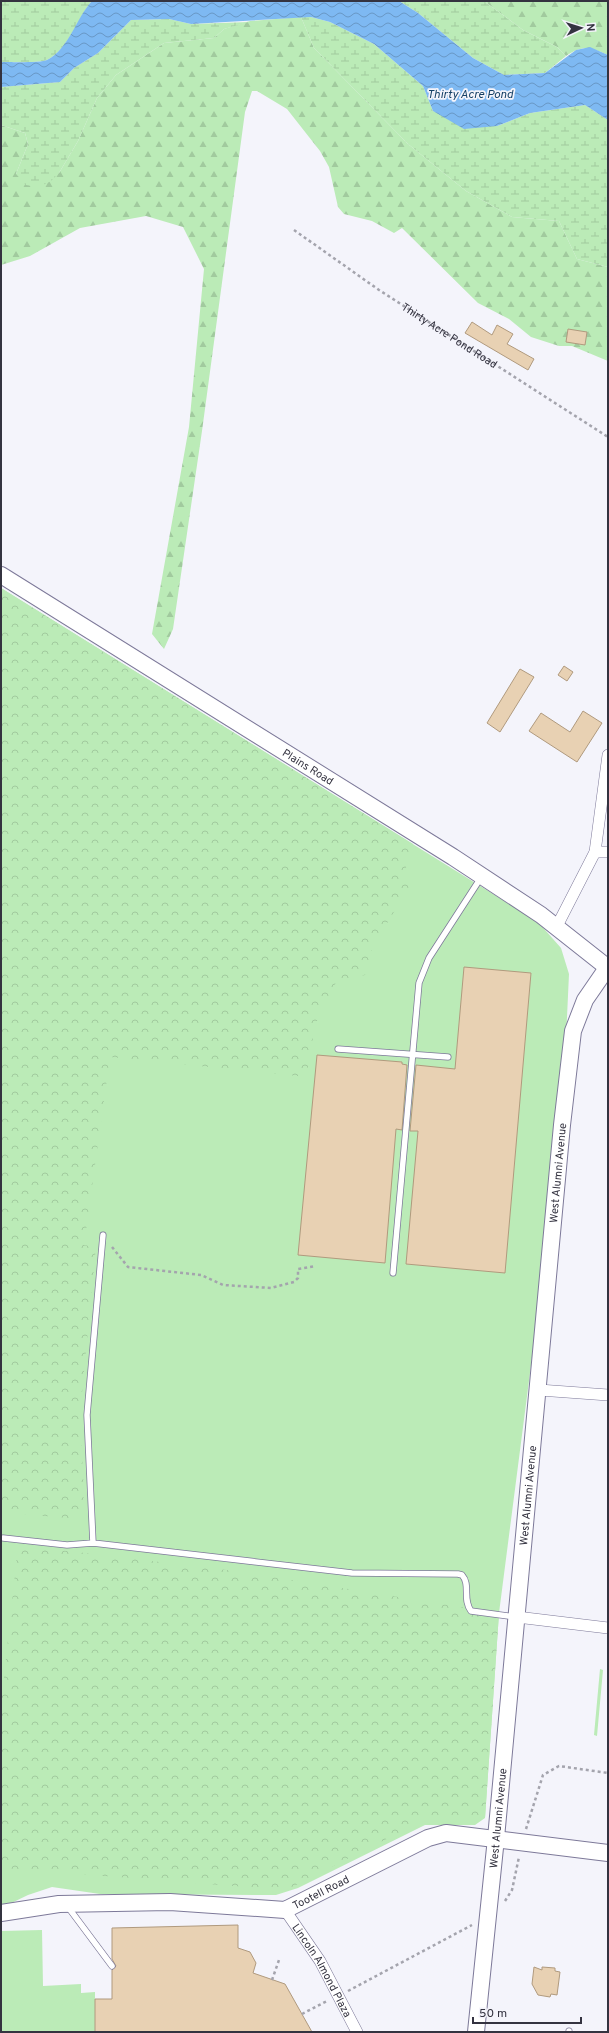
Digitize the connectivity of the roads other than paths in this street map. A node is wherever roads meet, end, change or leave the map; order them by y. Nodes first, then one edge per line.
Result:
1 (1, 575) edge
2 (608, 755) edge
3 (595, 852) junction
4 (608, 852) edge
5 (482, 876) junction
6 (556, 928) junction
7 (608, 968) edge
8 (338, 1049) dead end
9 (413, 1054) junction
10 (448, 1056) dead end
11 (103, 1235) road end
12 (393, 1273) dead end
13 (538, 1390) junction
14 (608, 1396) edge
15 (4, 1538) dead end
16 (93, 1543) junction
17 (517, 1617) junction
18 (608, 1628) edge
19 (496, 1838) junction
20 (608, 1852) edge
21 (66, 1904) junction
22 (285, 1910) junction
23 (1, 1913) edge
24 (112, 1966) dead end
25 (357, 2032) edge
26 (476, 2032) edge

1 - 5 street, Plains Road
2 - 3 street
3 - 4 street
3 - 6 street
5 - 6 street, Plains Road
5 - 9 lane
6 - 7 street, Plains Road
7 - 13 street, West Alumni Avenue
8 - 9 lane
9 - 10 lane
9 - 12 lane
11 - 16 lane
13 - 14 street
13 - 17 street, West Alumni Avenue
15 - 16 lane
16 - 17 lane
17 - 18 street
17 - 19 street, West Alumni Avenue
19 - 20 street, Tootell Road
19 - 22 street, Tootell Road
19 - 26 street, West Alumni Avenue
21 - 22 street, Tootell Road
21 - 23 street, Tootell Road
21 - 24 lane
22 - 25 street, Lincoln Almond Plaza

